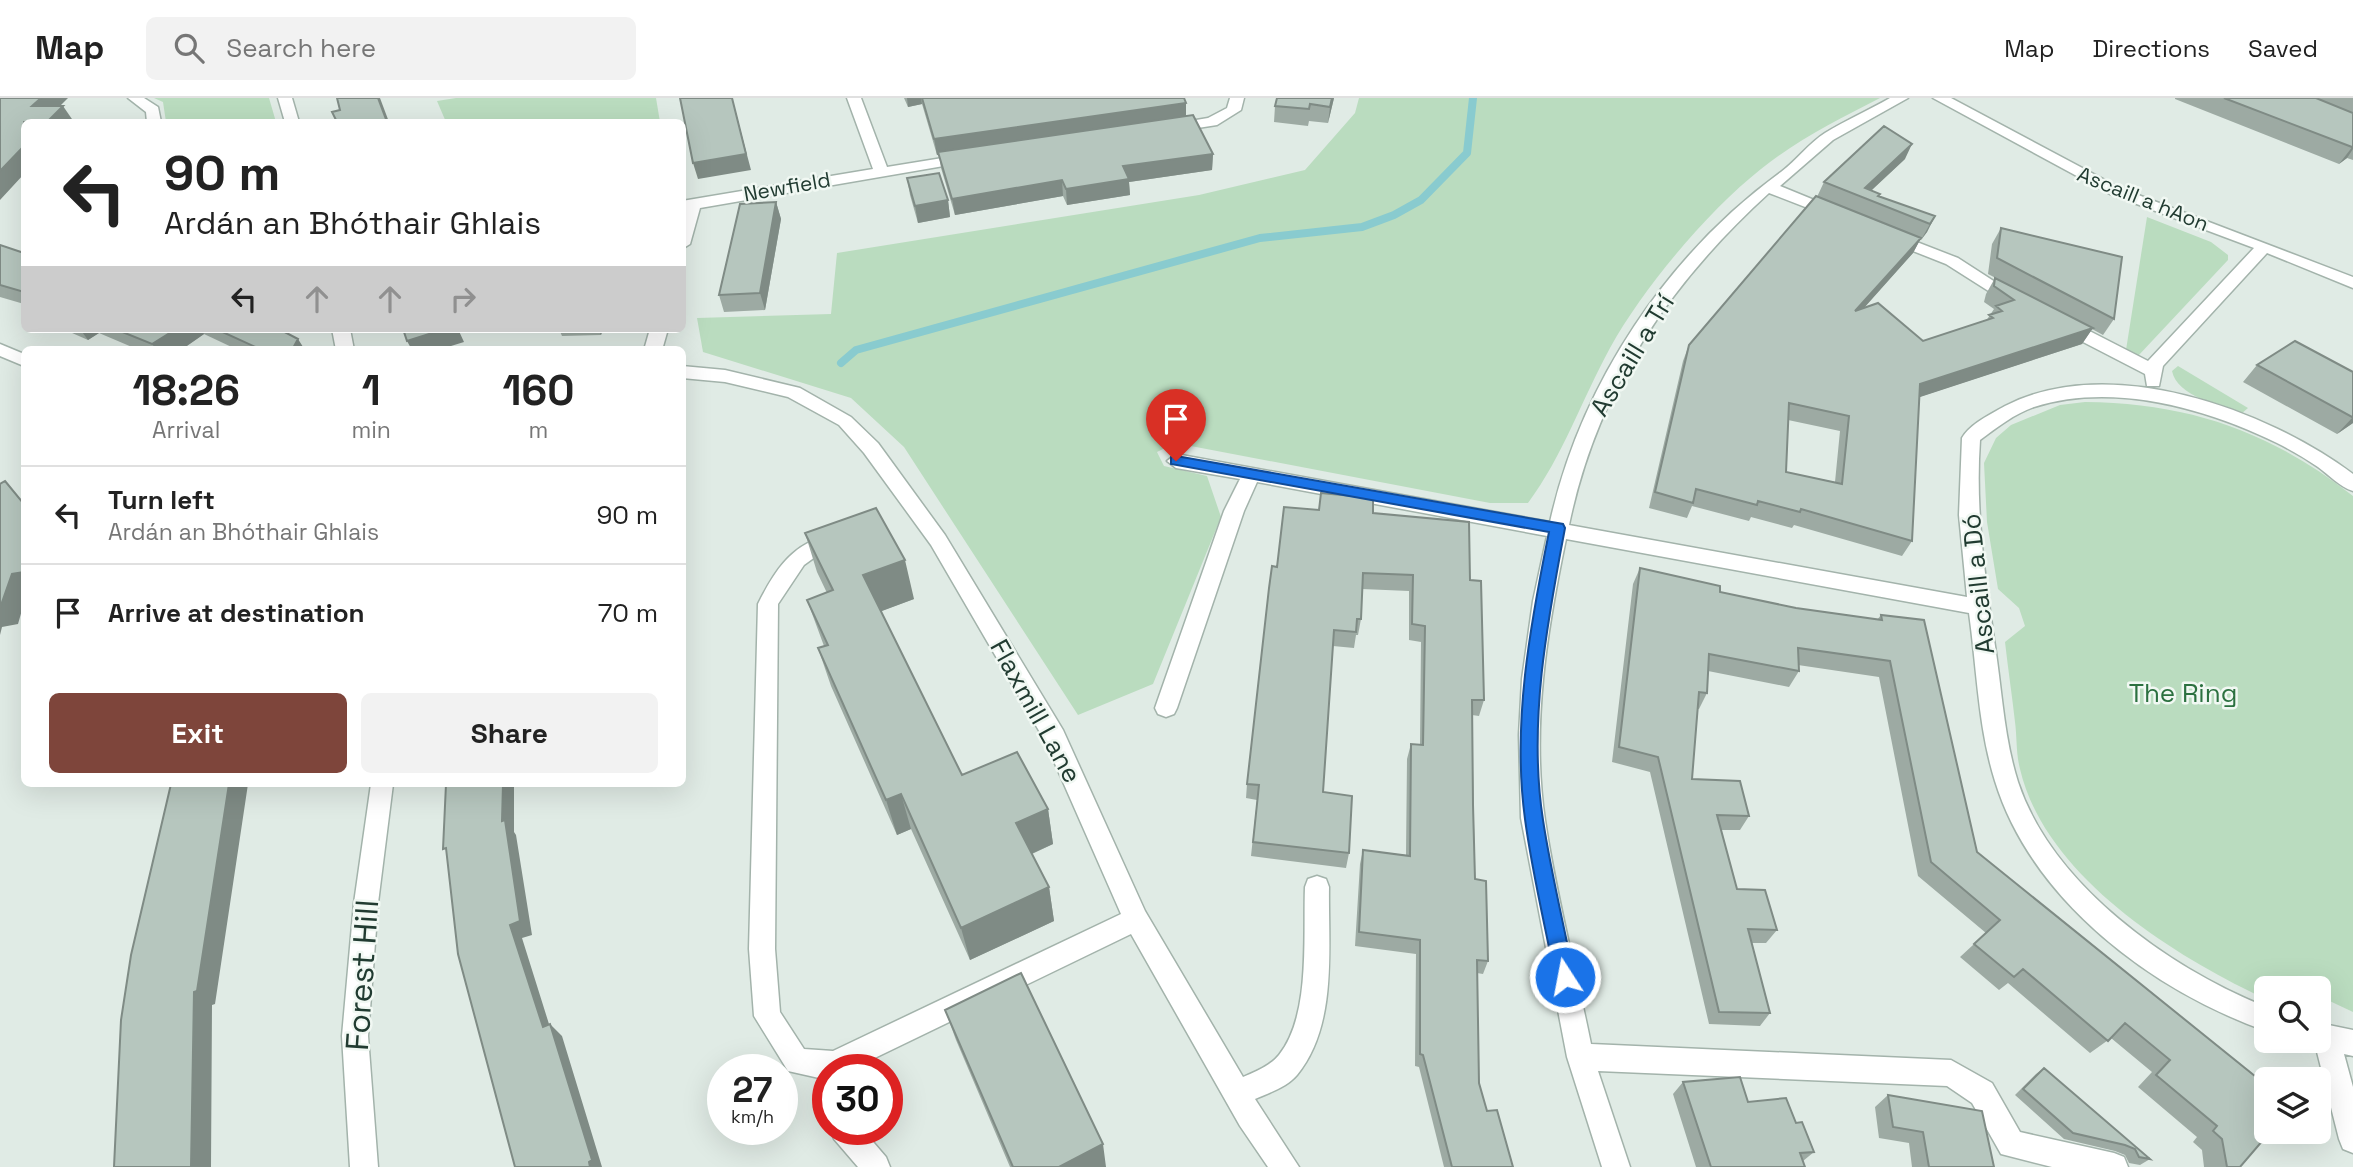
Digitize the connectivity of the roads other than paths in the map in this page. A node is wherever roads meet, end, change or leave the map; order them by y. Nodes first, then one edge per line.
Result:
1 (135, 98) edge
2 (285, 98) edge
3 (854, 98) edge
4 (1237, 98) edge
5 (1901, 98) edge
6 (1940, 98) edge
7 (154, 119) edge
8 (291, 119) edge
9 (1158, 130) edge
10 (978, 156) edge
11 (881, 170) junction
12 (1769, 187) junction
13 (688, 205) edge
14 (1854, 222) edge
15 (1879, 232) edge
16 (2264, 246) junction
17 (2353, 283) edge
18 (0, 350) edge
19 (21, 359) edge
20 (686, 372) edge
21 (2154, 372) junction
22 (2153, 396) junction
23 (1176, 461) dead end
24 (1251, 475) junction
25 (2353, 484) edge
26 (1557, 528) junction
27 (823, 544) edge
28 (1978, 607) junction
29 (1166, 708) dead end
30 (382, 787) edge
31 (1317, 887) dead end
32 (1136, 919) junction
33 (2254, 1015) edge
34 (2333, 1040) edge
35 (861, 1054) edge
36 (1580, 1057) junction
37 (812, 1064) edge
38 (1237, 1094) junction
39 (2353, 1139) edge
40 (857, 1145) edge
41 (364, 1167) edge
42 (876, 1167) edge
43 (1285, 1167) edge
44 (1616, 1167) edge
45 (2114, 1167) edge

1 - 7 street
2 - 8 street
3 - 11 street
4 - 9 street
5 - 12 street, Ascaill a Trí
6 - 16 street, Ascaill a hAon
10 - 11 street, Newfield
11 - 13 street, Newfield
12 - 14 street
12 - 26 street, Ascaill a Trí
15 - 21 street
16 - 17 street, Ascaill a hAon
16 - 21 street
18 - 19 street
20 - 32 street, Flaxmill Lane
21 - 22 street
22 - 25 street, Ascaill a Dó
22 - 28 street, Ascaill a Dó
23 - 24 street
24 - 26 street
24 - 29 street
26 - 28 street
26 - 36 street, Ascaill a Trí
27 - 37 street
28 - 33 street, Ascaill a Dó
30 - 41 street, Forest Hill
31 - 38 street
32 - 35 street
32 - 38 street, Flaxmill Lane
34 - 39 street
36 - 44 street, Ascaill a Trí
36 - 45 street
38 - 43 street, Flaxmill Lane
40 - 42 street

